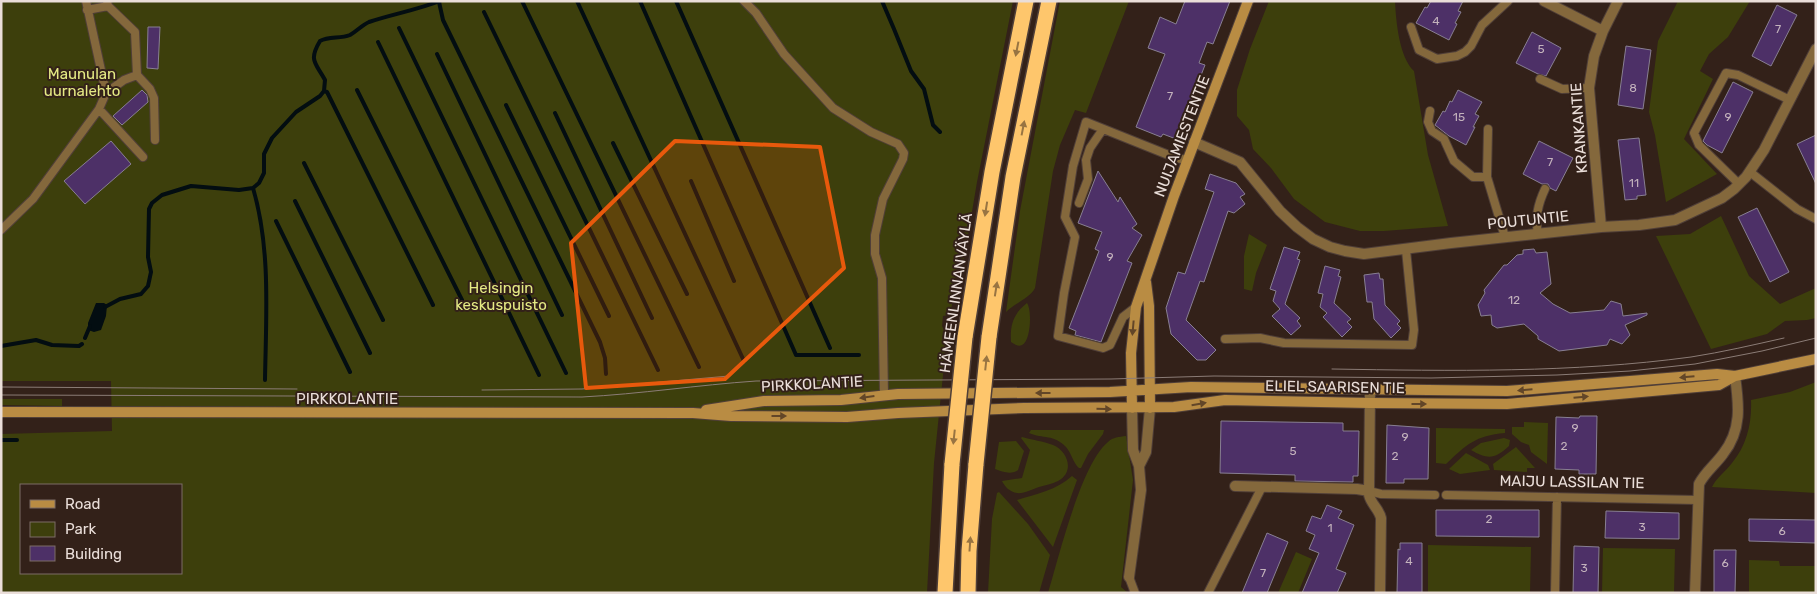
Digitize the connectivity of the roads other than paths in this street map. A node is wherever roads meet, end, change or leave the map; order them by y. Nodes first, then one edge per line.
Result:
1 (86, 1) edge
2 (744, 1) edge
3 (751, 1) edge
4 (1026, 1) edge
5 (1049, 1) edge
6 (1248, 1) edge
7 (1508, 1) edge
8 (1544, 1) edge
9 (1618, 1) edge
10 (108, 4) edge
11 (88, 10) junction
12 (756, 13) junction
13 (1411, 27) dead end
14 (1603, 31) junction
15 (1816, 49) edge
16 (137, 76) junction
17 (1540, 79) dead end
18 (1589, 88) junction
19 (106, 93) junction
20 (1790, 100) junction
21 (100, 109) junction
22 (1430, 111) dead end
23 (1103, 129) junction
24 (1488, 130) dead end
25 (155, 140) dead end
26 (1194, 142) junction
27 (142, 157) dead end
28 (1188, 160) junction
29 (1750, 172) junction
30 (1487, 177) junction
31 (1739, 184) junction
32 (1545, 189) dead end
33 (1080, 203) dead end
34 (1816, 219) edge
35 (1601, 227) junction
36 (1, 230) edge
37 (1538, 234) junction
38 (1505, 237) junction
39 (1406, 250) junction
40 (1146, 281) junction
41 (1136, 307) junction
42 (1225, 339) dead end
43 (1816, 359) edge
44 (1736, 376) junction
45 (1150, 389) junction
46 (1132, 391) junction
47 (1370, 391) junction
48 (933, 394) joint
49 (884, 395) junction
50 (1370, 404) junction
51 (1132, 408) junction
52 (1150, 408) junction
53 (932, 411) joint
54 (1, 412) edge
55 (693, 413) junction
56 (1139, 466) junction
57 (1235, 486) dead end
58 (1262, 487) junction
59 (1369, 491) junction
60 (1435, 495) dead end
61 (1446, 495) dead end
62 (1557, 497) junction
63 (1697, 500) junction
64 (1129, 576) joint
65 (945, 593) edge
66 (968, 593) edge
67 (1135, 593) edge
68 (1208, 593) edge
69 (1380, 593) edge
70 (1556, 593) edge
71 (1695, 593) edge

1 - 11 lane
2 - 12 lane
3 - 12 lane
4 -> 65 highway, HÄMEENLINNANVÄYLÄ, bridge
66 -> 5 highway, bridge
6 - 26 main road, NUIJAMIESTENTIE
7 - 13 lane
8 - 14 street
9 - 14 street, KRANKANTIE
10 - 11 lane
10 - 16 lane
11 - 19 lane
12 - 49 lane
14 - 18 street, KRANKANTIE
15 - 20 street, POUTUNTIE
16 - 19 lane
16 - 25 lane
17 - 18 lane
18 - 35 street, KRANKANTIE
19 - 21 lane
20 - 29 street, POUTUNTIE
20 - 31 lane
21 - 27 lane
21 - 36 lane
22 - 30 lane
23 - 28 lane
23 - 33 lane
23 - 41 lane
24 - 30 lane
26 - 28 main road, NUIJAMIESTENTIE
26 - 39 street, POUTUNTIE
28 - 40 main road, NUIJAMIESTENTIE
29 - 31 street, POUTUNTIE
29 - 34 lane
30 - 38 lane
31 - 35 street, POUTUNTIE
32 - 37 lane
35 - 37 street, POUTUNTIE
37 - 38 street, POUTUNTIE
38 - 39 street, POUTUNTIE
39 - 42 lane
40 - 41 main road, NUIJAMIESTENTIE
40 - 45 main road, NUIJAMIESTENTIE
41 -> 46 main road, NUIJAMIESTENTIE
43 - 44 main road, ELIEL SAARISEN TIE
44 -> 47 main road, ELIEL SAARISEN TIE
50 -> 44 main road, ELIEL SAARISEN TIE
44 - 63 street
45 - 46 main road, ELIEL SAARISEN TIE
45 - 47 main road, ELIEL SAARISEN TIE
45 - 52 main road, NUIJAMIESTENTIE
46 -> 48 main road, ELIEL SAARISEN TIE
46 - 51 main road, NUIJAMIESTENTIE
47 - 50 street
48 - 49 main road, PIRKKOLANTIE
49 -> 55 main road, PIRKKOLANTIE
52 -> 50 main road, ELIEL SAARISEN TIE
50 - 59 street
51 - 52 main road, ELIEL SAARISEN TIE
53 -> 51 main road, ELIEL SAARISEN TIE
51 - 56 street
52 - 56 street
55 -> 53 main road, PIRKKOLANTIE
54 - 55 main road, PIRKKOLANTIE
56 - 64 street
57 - 58 street
58 - 59 street
58 - 68 lane
59 - 60 lane
59 - 69 street
61 - 62 lane, MAIJU LASSILAN TIE
62 - 63 lane, MAIJU LASSILAN TIE
62 - 70 lane
63 - 71 street
64 - 67 lane

